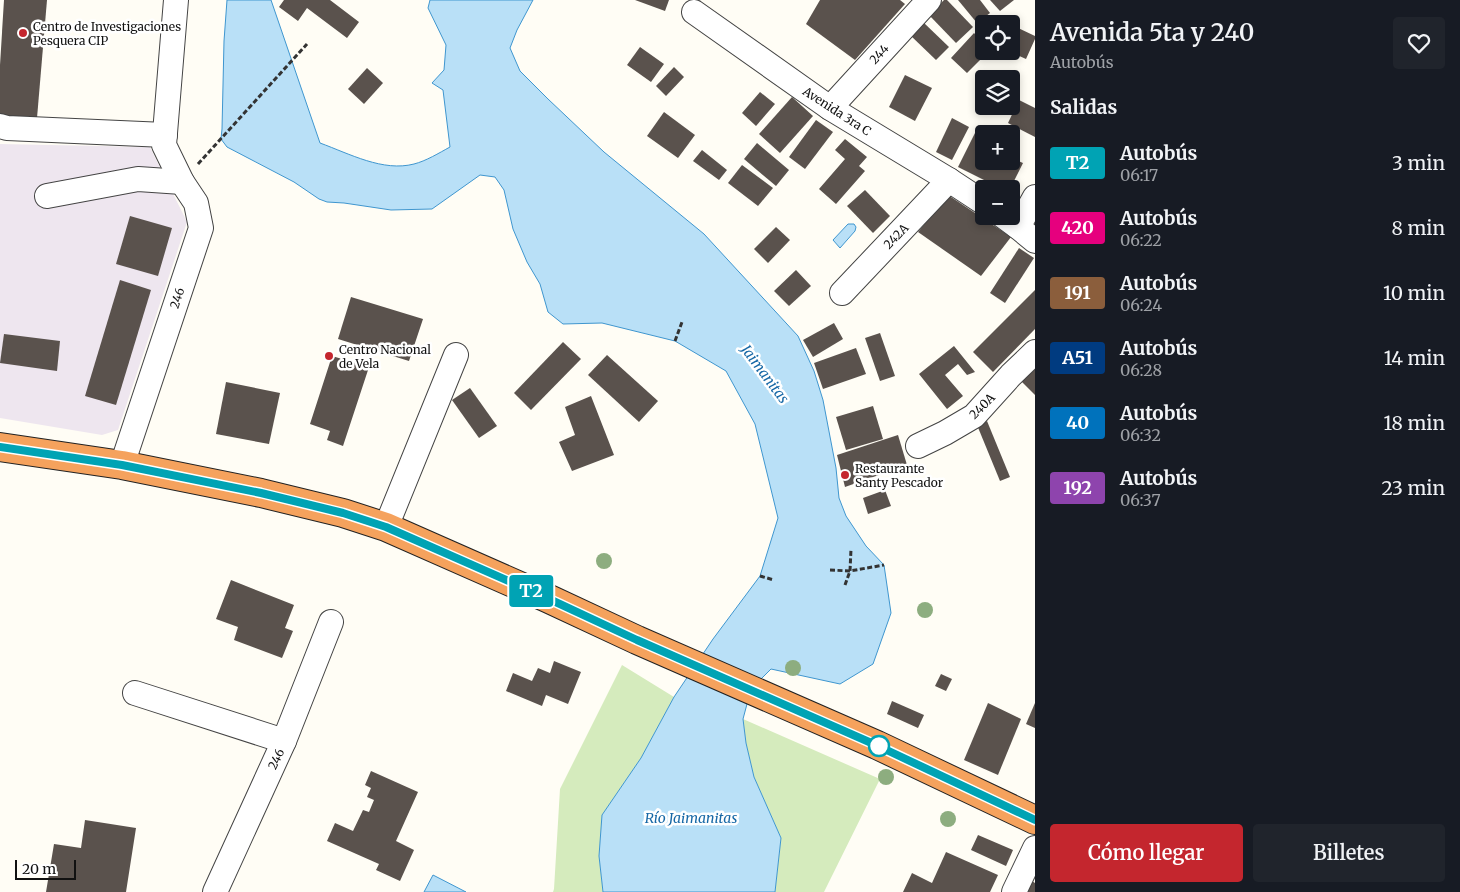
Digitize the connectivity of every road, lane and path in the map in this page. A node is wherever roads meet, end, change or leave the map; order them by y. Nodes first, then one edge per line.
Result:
1 (176, 0) edge
2 (929, 0) edge
3 (694, 12) dead end
4 (307, 44) dead end
5 (830, 108) junction
6 (0, 126) edge
7 (165, 135) junction
8 (949, 180) junction
9 (182, 182) junction
10 (47, 196) dead end
11 (975, 197) edge
12 (1035, 197) edge
13 (1018, 228) edge
14 (842, 292) dead end
15 (682, 322) dead end
16 (675, 341) dead end
17 (1035, 352) edge
18 (456, 354) dead end
19 (918, 446) dead end
20 (0, 447) edge
21 (122, 465) junction
22 (386, 527) junction
23 (851, 549) dead end
24 (884, 565) dead end
25 (830, 570) dead end
26 (850, 571) junction
27 (760, 576) dead end
28 (774, 580) dead end
29 (844, 586) dead end
30 (331, 622) dead end
31 (135, 692) dead end
32 (284, 741) junction
33 (1035, 820) edge
34 (1035, 848) edge
35 (215, 892) edge
36 (1014, 892) edge

1 - 7 street, 246
2 - 5 street, 244
3 - 5 street, Avenida 3ra C
4 - 9 path
5 - 8 street, Avenida 3ra C
6 - 7 street
7 - 9 street, 246
8 - 11 street, Avenida 3ra C
8 - 14 street, 242A
9 - 10 street
9 - 21 street, 246
12 - 13 street
15 - 16 path
17 - 19 street, 240A
18 - 22 street
20 - 21 highway
21 - 22 highway
22 - 33 highway
23 - 26 path
24 - 26 path
25 - 26 path
26 - 29 path
27 - 28 path
30 - 32 street, 246
31 - 32 street
32 - 35 street, 246
34 - 36 street

